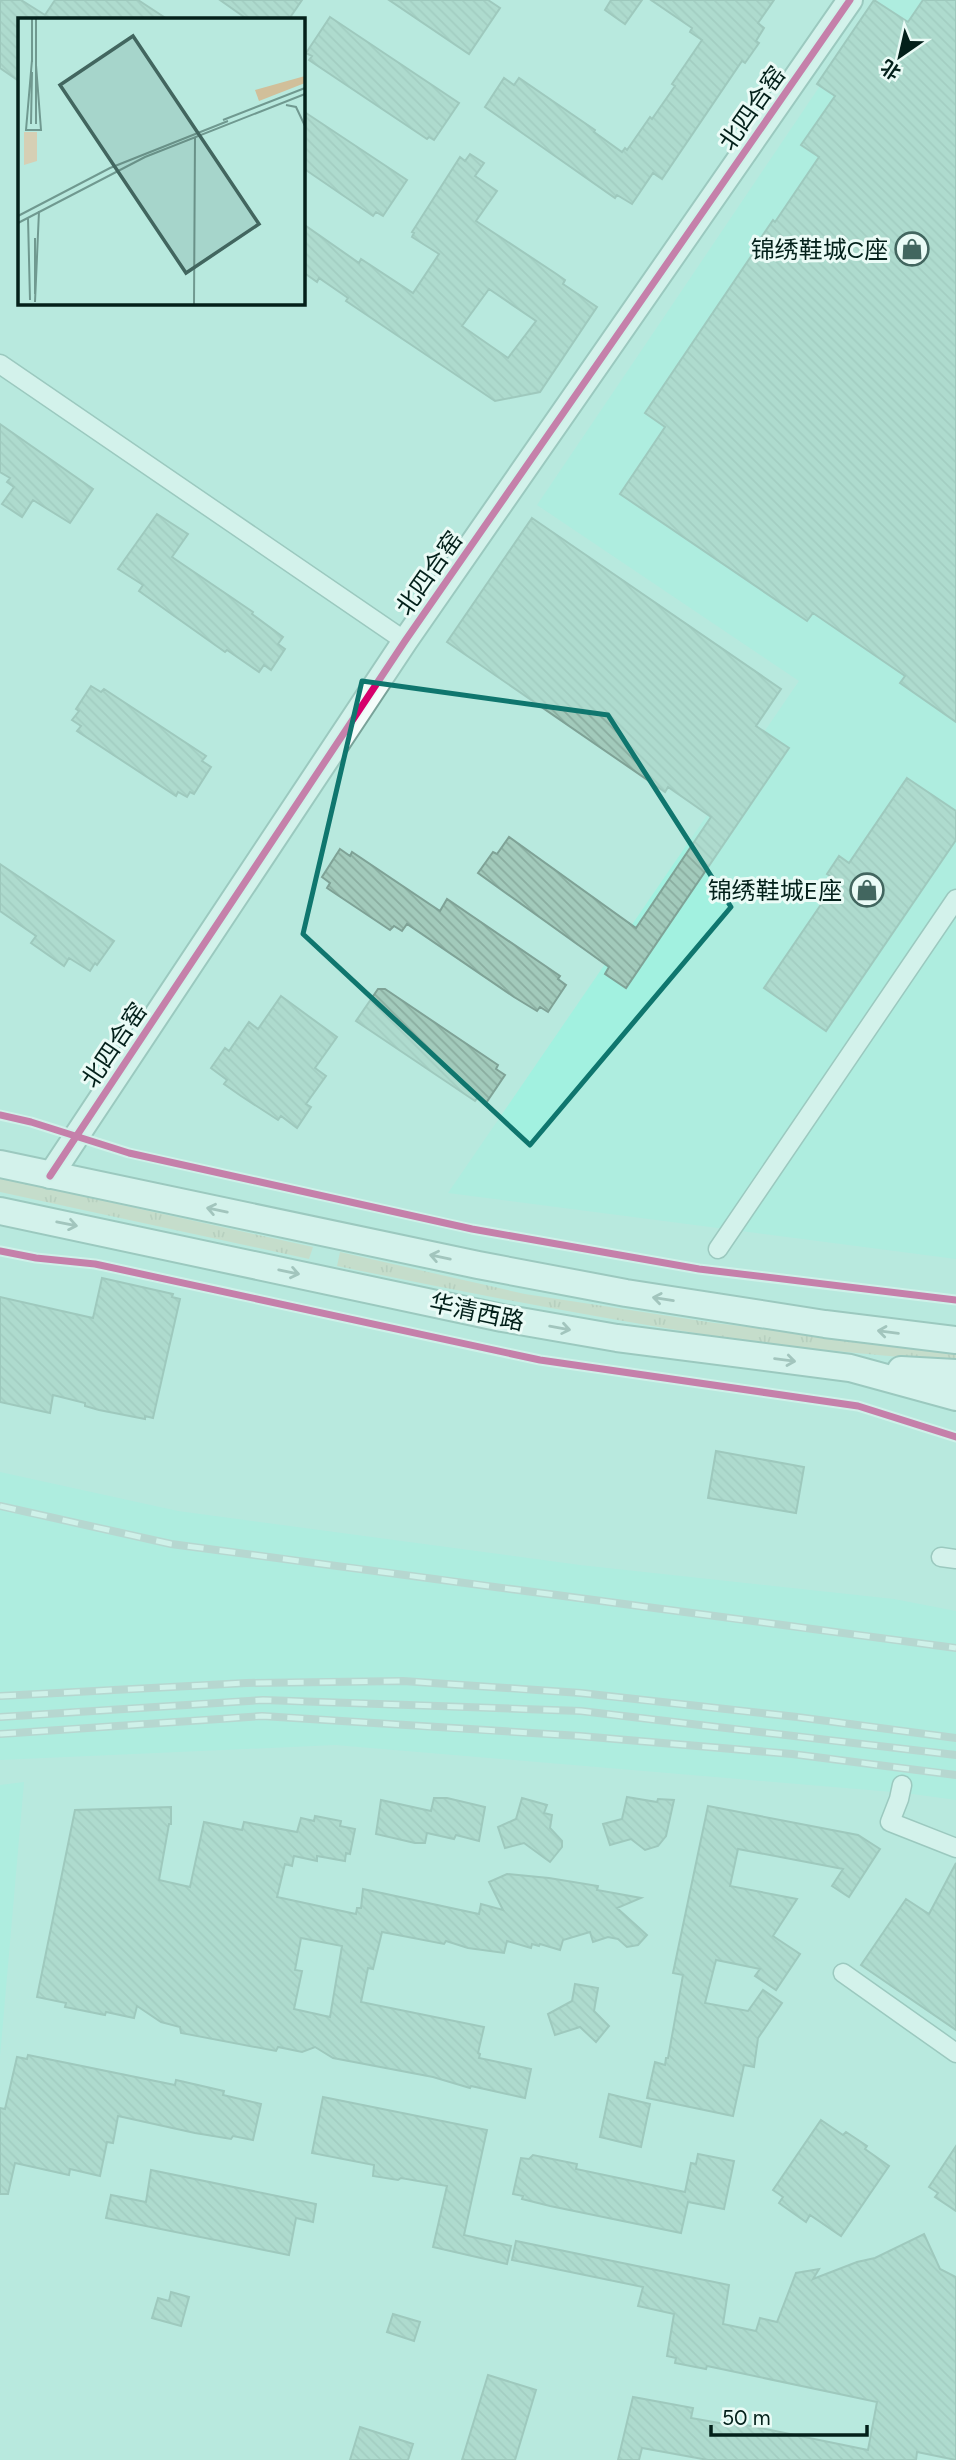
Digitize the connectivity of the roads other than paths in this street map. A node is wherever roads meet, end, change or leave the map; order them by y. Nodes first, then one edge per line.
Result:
1 (850, 0) edge
2 (0, 364) edge
3 (405, 641) junction
4 (956, 899) edge
5 (0, 1164) edge
6 (50, 1175) junction
7 (0, 1211) edge
8 (718, 1249) dead end
9 (956, 1340) edge
10 (850, 1368) junction
11 (956, 1373) edge
12 (956, 1397) edge
13 (902, 1785) dead end
14 (956, 1848) edge
15 (843, 1973) dead end
16 (956, 2053) edge

1 - 3 street, 北四合窑
2 - 3 street
3 - 6 street, 北四合窑
4 - 8 street
5 - 6 main road, 华清西路
9 -> 6 main road, 华清西路
7 -> 10 main road, 华清西路
10 - 11 main road
10 - 12 main road, 华清西路
13 - 14 street
15 - 16 street

